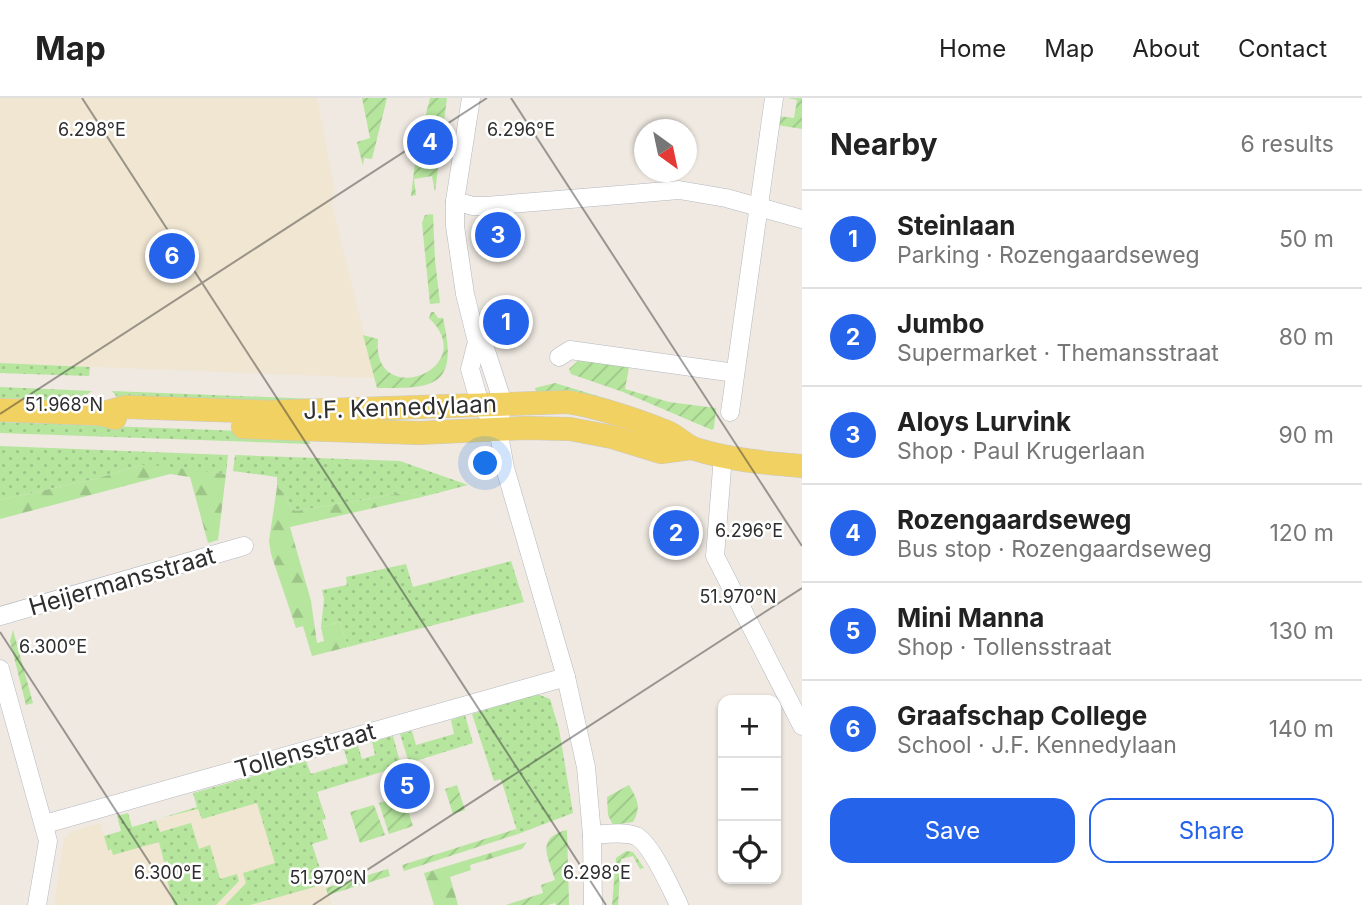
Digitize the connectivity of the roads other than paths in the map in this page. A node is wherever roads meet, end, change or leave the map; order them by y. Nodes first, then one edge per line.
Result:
1 (471, 98) edge
2 (774, 98) edge
3 (455, 201) junction
4 (758, 207) junction
5 (802, 219) edge
6 (477, 342) junction
7 (559, 357) dead end
8 (735, 373) junction
9 (503, 403) junction
10 (480, 404) junction
11 (0, 410) edge
12 (730, 412) dead end
13 (100, 414) junction
14 (498, 429) junction
15 (691, 448) junction
16 (723, 456) junction
17 (802, 466) edge
18 (244, 546) dead end
19 (0, 616) edge
20 (0, 669) edge
21 (566, 677) junction
22 (802, 726) edge
23 (45, 824) junction
24 (592, 835) junction
25 (37, 905) edge
26 (593, 905) edge
27 (679, 905) edge

1 - 3 street
2 - 4 street
3 - 4 street
3 - 6 street
4 - 5 street
4 - 8 street
6 - 9 street
6 - 10 street
7 - 8 street
8 - 12 street
9 - 10 main road, J.F. Kennedylaan
9 - 14 street
9 - 15 main road, J.F. Kennedylaan
10 - 13 main road, J.F. Kennedylaan
10 - 14 street
11 - 13 main road, J.F. Kennedylaan
13 - 14 main road, J.F. Kennedylaan
14 - 15 main road, J.F. Kennedylaan
14 - 21 street
15 - 16 main road, J.F. Kennedylaan
16 - 17 main road, J.F. Kennedylaan
16 - 22 street
18 - 19 street, Heijermansstraat
20 - 23 street
21 - 23 street, Tollensstraat
21 - 24 street
23 - 25 street
24 - 26 street
24 - 27 street

